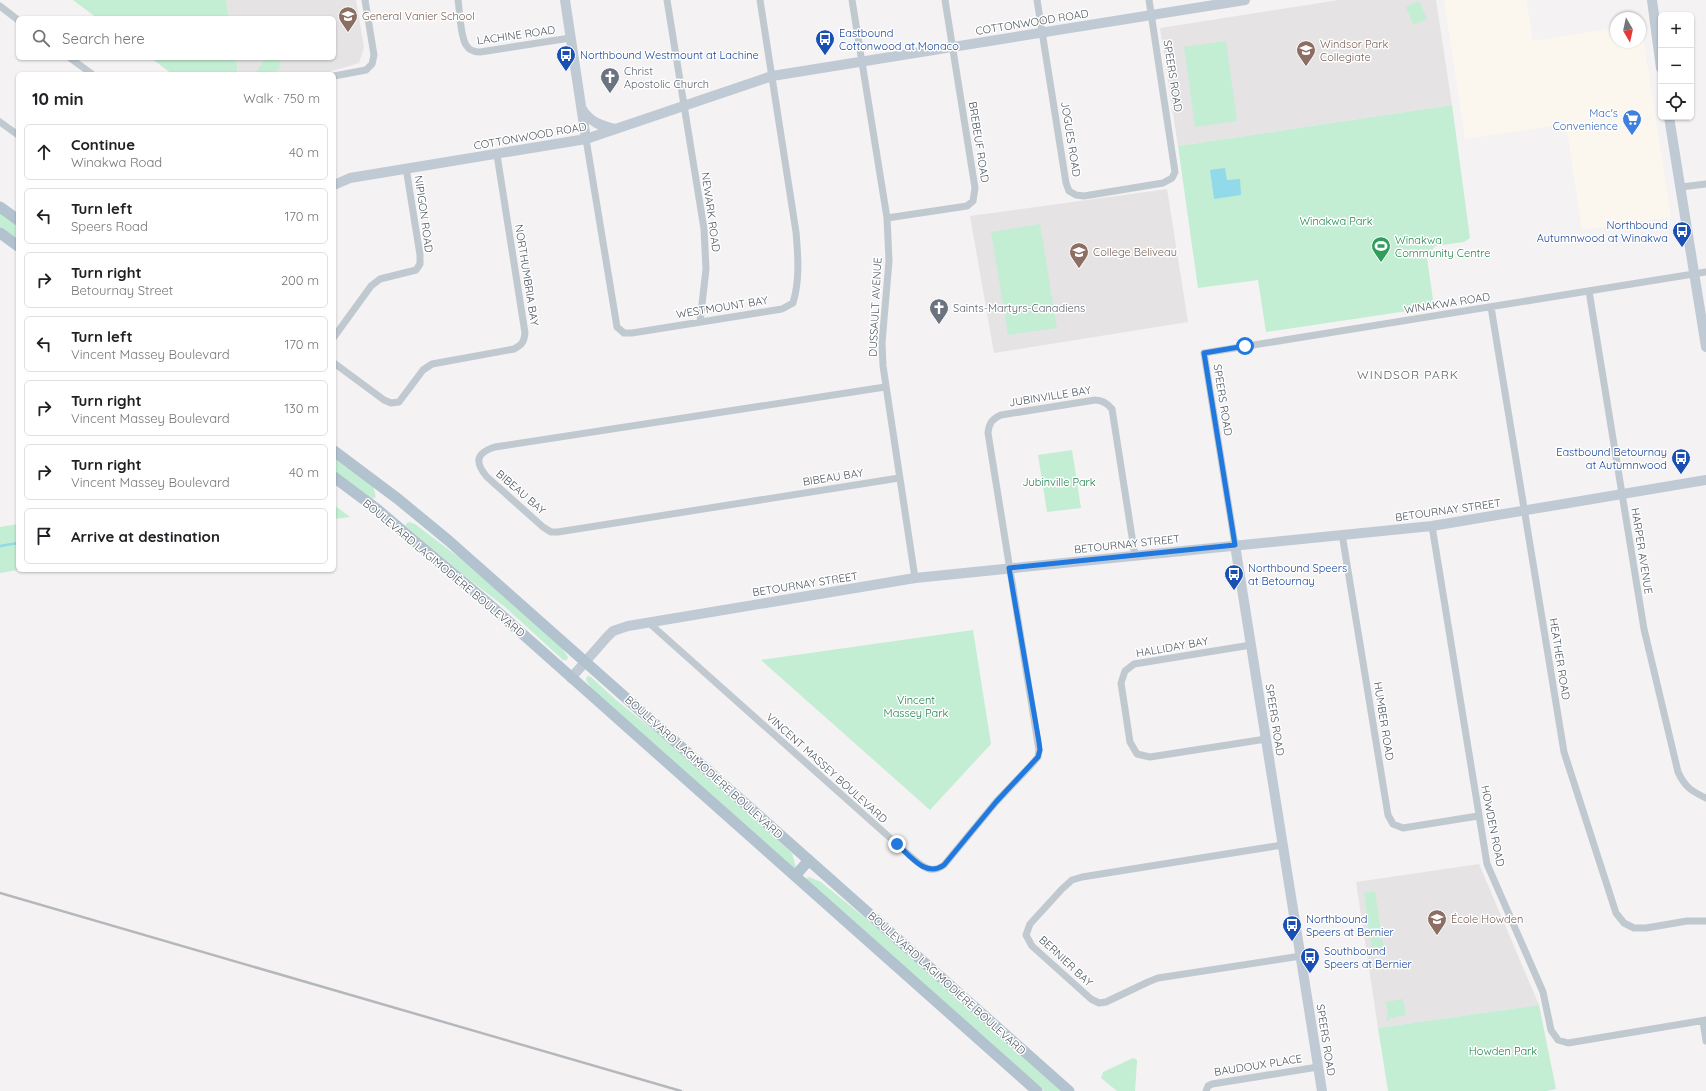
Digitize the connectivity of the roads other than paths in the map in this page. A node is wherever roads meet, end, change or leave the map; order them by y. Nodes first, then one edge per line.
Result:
1 (365, 0) edge
2 (458, 0) edge
3 (564, 0) edge
4 (667, 0) edge
5 (760, 0) edge
6 (852, 0) edge
7 (945, 0) edge
8 (1037, 0) edge
9 (1149, 0) edge
10 (1245, 0) edge
11 (1652, 0) edge
12 (0, 6) edge
13 (1151, 16) junction
14 (16, 18) edge
15 (1042, 32) junction
16 (570, 38) junction
17 (952, 47) junction
18 (1658, 48) edge
19 (73, 60) edge
20 (862, 61) junction
21 (89, 72) edge
22 (336, 76) edge
23 (772, 76) junction
24 (684, 105) junction
25 (581, 108) junction
26 (1670, 120) edge
27 (0, 122) edge
28 (615, 129) junction
29 (16, 134) edge
30 (586, 139) junction
31 (497, 154) junction
32 (406, 168) junction
33 (1172, 178) joint
34 (336, 184) edge
35 (1706, 184) edge
36 (1681, 187) junction
37 (0, 207) edge
38 (887, 218) junction
39 (16, 219) edge
40 (0, 233) edge
41 (16, 245) edge
42 (1706, 272) edge
43 (1694, 274) junction
44 (1589, 291) junction
45 (1491, 307) junction
46 (700, 322) junction
47 (336, 334) edge
48 (1706, 347) edge
49 (1204, 353) joint
50 (336, 364) edge
51 (885, 387) junction
52 (336, 452) edge
53 (336, 478) edge
54 (899, 478) junction
55 (1706, 480) edge
56 (1621, 494) junction
57 (1524, 511) junction
58 (1432, 526) junction
59 (1342, 534) junction
60 (1235, 545) junction
61 (1136, 556) junction
62 (1009, 568) junction
63 (915, 578) junction
64 (648, 622) junction
65 (1251, 645) junction
66 (585, 661) junction
67 (572, 678) junction
68 (1266, 739) junction
69 (1706, 798) edge
70 (1478, 816) junction
71 (1282, 845) junction
72 (809, 860) junction
73 (795, 876) junction
74 (1706, 921) edge
75 (1301, 956) junction
76 (1704, 1021) edge
77 (1706, 1041) edge
78 (1318, 1067) junction
79 (1037, 1091) edge
80 (1069, 1091) edge
81 (1206, 1091) edge
82 (1322, 1091) edge

1 - 22 street
2 - 16 street, LACHINE ROAD
3 - 16 street
4 - 24 street, NEWARK ROAD
5 - 23 street, WESTMOUNT BAY
6 - 20 street, DUSSAULT AVENUE
7 - 17 street
8 - 15 street
9 - 13 street, SPEERS ROAD
10 - 13 street, COTTONWOOD ROAD
11 - 18 street
12 - 14 street
13 - 15 street, COTTONWOOD ROAD
13 - 33 street, SPEERS ROAD
15 - 17 street, COTTONWOOD ROAD
15 - 33 street, JOGUES ROAD
16 - 25 street
17 - 20 street, COTTONWOOD ROAD
17 - 38 street, BREBEUF ROAD
19 - 21 street
20 - 23 street, COTTONWOOD ROAD
20 - 38 street, DUSSAULT AVENUE
23 - 24 street, COTTONWOOD ROAD
23 - 46 street, WESTMOUNT BAY
24 - 28 street, COTTONWOOD ROAD
24 - 46 street, NEWARK ROAD
25 - 28 street
25 - 30 street
26 - 36 street
27 - 29 street
28 - 30 street, COTTONWOOD ROAD
30 - 31 street, COTTONWOOD ROAD
30 - 46 street, WESTMOUNT BAY
31 - 32 street, COTTONWOOD ROAD
31 - 50 street, NORTHUMBRIA BAY
32 - 34 street, COTTONWOOD ROAD
32 - 47 street, NIPIGON ROAD
35 - 36 street
36 - 43 street
37 - 39 main road
38 - 51 street, DUSSAULT AVENUE
40 - 41 main road
42 - 43 street, WINAKWA ROAD
43 - 44 street, WINAKWA ROAD
43 - 48 street
44 - 45 street, WINAKWA ROAD
44 - 56 street, HARPER AVENUE
45 - 49 street, WINAKWA ROAD
45 - 57 street, HEATHER ROAD
49 - 60 street, SPEERS ROAD
51 - 54 street, DUSSAULT AVENUE
51 - 54 street, BIBEAU BAY
52 - 66 main road, BOULEVARD LAGIMODIÈRE BOULEVARD
53 - 67 main road, BOULEVARD LAGIMODIÈRE BOULEVARD
54 - 63 street, DUSSAULT AVENUE
55 - 56 street, BETOURNAY STREET
56 - 57 street, BETOURNAY STREET
56 - 69 street, HARPER AVENUE
57 - 58 street, BETOURNAY STREET
57 - 74 street, HEATHER ROAD
58 - 59 street, BETOURNAY STREET
58 - 70 street, HOWDEN ROAD
59 - 60 street, BETOURNAY STREET
59 - 70 street, HUMBER ROAD
60 - 61 street, BETOURNAY STREET
60 - 65 street, SPEERS ROAD
61 - 62 street, BETOURNAY STREET
61 - 62 street, JUBINVILLE BAY
62 - 63 street, BETOURNAY STREET
62 - 64 street, VINCENT MASSEY BOULEVARD
63 - 64 street, BETOURNAY STREET
64 - 66 street, BETOURNAY STREET
65 - 68 street, SPEERS ROAD
65 - 68 street, HALLIDAY BAY
66 - 67 street, BETOURNAY STREET
66 - 72 main road, BOULEVARD LAGIMODIÈRE BOULEVARD
67 - 73 main road, BOULEVARD LAGIMODIÈRE BOULEVARD
68 - 71 street, SPEERS ROAD
70 - 76 street, HOWDEN ROAD
71 - 75 street, SPEERS ROAD
71 - 75 street, BERNIER BAY
72 - 73 main road
72 - 80 main road, BOULEVARD LAGIMODIÈRE BOULEVARD
73 - 79 main road, BOULEVARD LAGIMODIÈRE BOULEVARD
75 - 78 street, SPEERS ROAD
76 - 77 street
78 - 81 street, BAUDOUX PLACE
78 - 82 street, SPEERS ROAD

